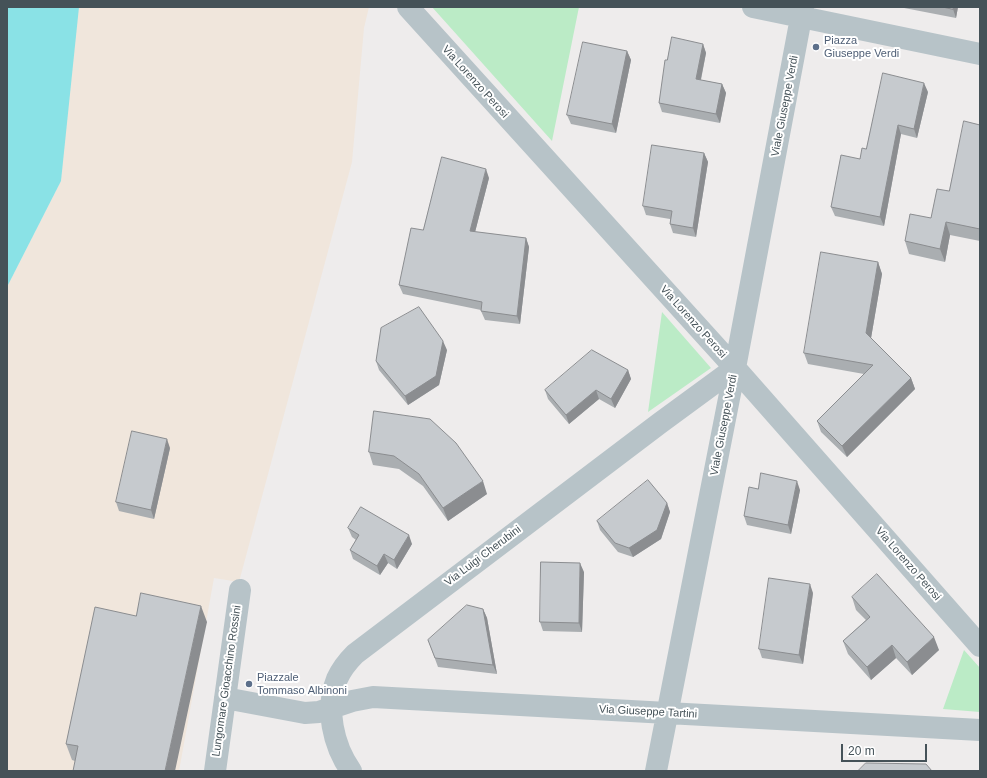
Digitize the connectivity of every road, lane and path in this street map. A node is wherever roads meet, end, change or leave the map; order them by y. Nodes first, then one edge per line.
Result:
1 (754, 7) edge
2 (408, 8) edge
3 (802, 12) edge
4 (980, 54) edge
5 (735, 368) junction
6 (240, 590) dead end
7 (977, 642) edge
8 (225, 698) junction
9 (332, 707) junction
10 (667, 713) junction
11 (973, 730) edge
12 (215, 771) edge
13 (351, 771) edge
14 (656, 771) edge

1 - 3 street
2 - 5 street, Via Lorenzo Perosi
3 - 4 street
3 - 5 street, Viale Giuseppe Verdi
5 - 7 street, Via Lorenzo Perosi
5 - 9 street, Via Luigi Cherubini
5 - 10 street, Viale Giuseppe Verdi
6 - 8 street, Lungomare Gioacchino Rossini
8 - 9 street
8 - 12 street, Lungomare Gioacchino Rossini
9 - 10 street, Via Giuseppe Tartini
9 - 13 street, Via Luigi Cherubini
10 - 11 street, Via Giuseppe Tartini
10 - 14 street, Viale Giuseppe Verdi

